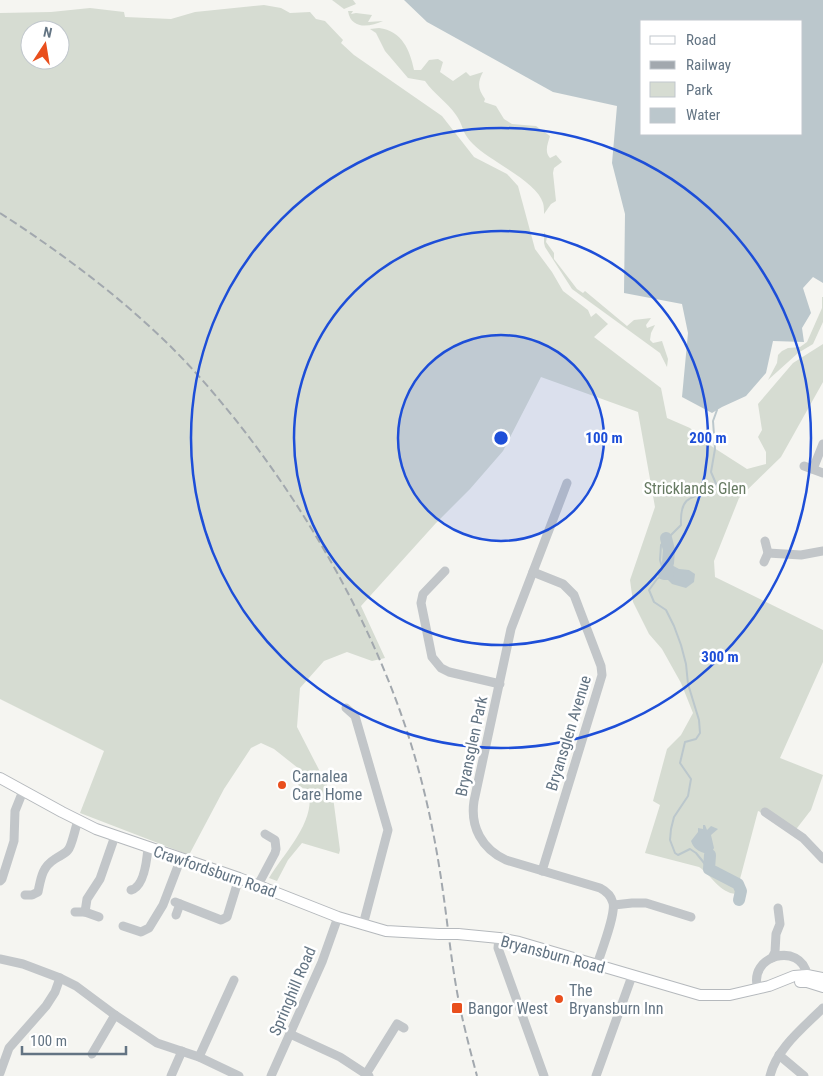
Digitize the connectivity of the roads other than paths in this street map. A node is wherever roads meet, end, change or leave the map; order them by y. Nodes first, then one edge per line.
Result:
1 (823, 444) edge
2 (804, 466) dead end
3 (813, 469) junction
4 (823, 473) edge
5 (567, 483) dead end
6 (765, 541) dead end
7 (823, 551) edge
8 (445, 571) dead end
9 (533, 572) junction
10 (500, 684) junction
11 (346, 708) dead end
12 (0, 778) edge
13 (23, 791) junction
14 (765, 812) dead end
15 (78, 821) junction
16 (265, 834) dead end
17 (115, 836) junction
18 (148, 847) junction
19 (181, 858) junction
20 (823, 859) edge
21 (542, 871) junction
22 (239, 878) junction
23 (0, 881) edge
24 (258, 886) junction
25 (131, 890) dead end
26 (25, 894) dead end
27 (614, 905) junction
28 (778, 908) dead end
29 (75, 912) dead end
30 (85, 912) junction
31 (176, 915) dead end
32 (99, 917) dead end
33 (338, 917) junction
34 (691, 917) dead end
35 (363, 925) junction
36 (123, 926) dead end
37 (439, 934) joint
38 (499, 938) junction
39 (776, 944) junction
40 (787, 956) junction
41 (772, 958) junction
42 (0, 959) edge
43 (597, 965) junction
44 (806, 975) junction
45 (632, 976) junction
46 (60, 978) junction
47 (823, 978) edge
48 (234, 980) dead end
49 (782, 982) junction
50 (823, 987) edge
51 (758, 989) junction
52 (823, 1008) edge
53 (114, 1015) junction
54 (404, 1028) dead end
55 (290, 1034) junction
56 (182, 1050) junction
57 (92, 1054) dead end
58 (779, 1055) junction
59 (199, 1057) junction
60 (0, 1073) edge
61 (368, 1075) edge
62 (171, 1076) edge
63 (239, 1076) edge
64 (272, 1076) edge
65 (544, 1076) edge
66 (596, 1076) edge
67 (770, 1076) edge
68 (804, 1076) edge

1 - 3 street
2 - 3 street
3 - 4 street
5 - 9 street, Bryansglen Park
6 - 7 street
8 - 10 street
9 - 10 street, Bryansglen Park
9 - 21 street, Bryansglen Avenue
10 - 21 street, Bryansglen Park
11 - 35 street
12 - 13 main road, Crawfordsburn Road
13 - 15 main road, Crawfordsburn Road
13 - 23 street
14 - 20 street
15 - 17 main road, Crawfordsburn Road
15 - 26 street
16 - 24 street
17 - 18 main road, Crawfordsburn Road
17 - 30 street
18 - 19 main road, Crawfordsburn Road
18 - 25 street
19 - 22 main road, Crawfordsburn Road
19 - 36 street
21 - 27 street, Bryansglen Park
22 - 24 main road, Crawfordsburn Road
22 - 31 street
24 - 33 main road, Crawfordsburn Road
27 - 34 street
27 - 43 street
28 - 39 street
29 - 30 street
30 - 32 street
33 - 35 main road, Crawfordsburn Road
33 - 55 street, Springhill Road
35 - 37 main road, Crawfordsburn Road
37 - 38 main road, Bryansburn Road, bridge
38 - 43 main road, Bryansburn Road
38 - 65 street
39 - 40 street
39 - 41 street
40 - 41 street
40 - 44 street
41 - 51 street
42 - 46 street
43 - 45 main road, Bryansburn Road
44 - 47 main road, Bryansburn Road
44 - 49 main road, Bryansburn Road
45 - 51 main road, Bryansburn Road
45 - 66 street
46 - 53 street
46 - 60 street
48 - 59 street
49 - 50 main road, Bryansburn Road
49 - 51 main road, Bryansburn Road
52 - 58 street
53 - 56 street
53 - 57 street
54 - 61 street
55 - 61 street
55 - 64 street, Springhill Road
56 - 59 street
56 - 62 street
58 - 67 street
58 - 68 street
59 - 63 street

